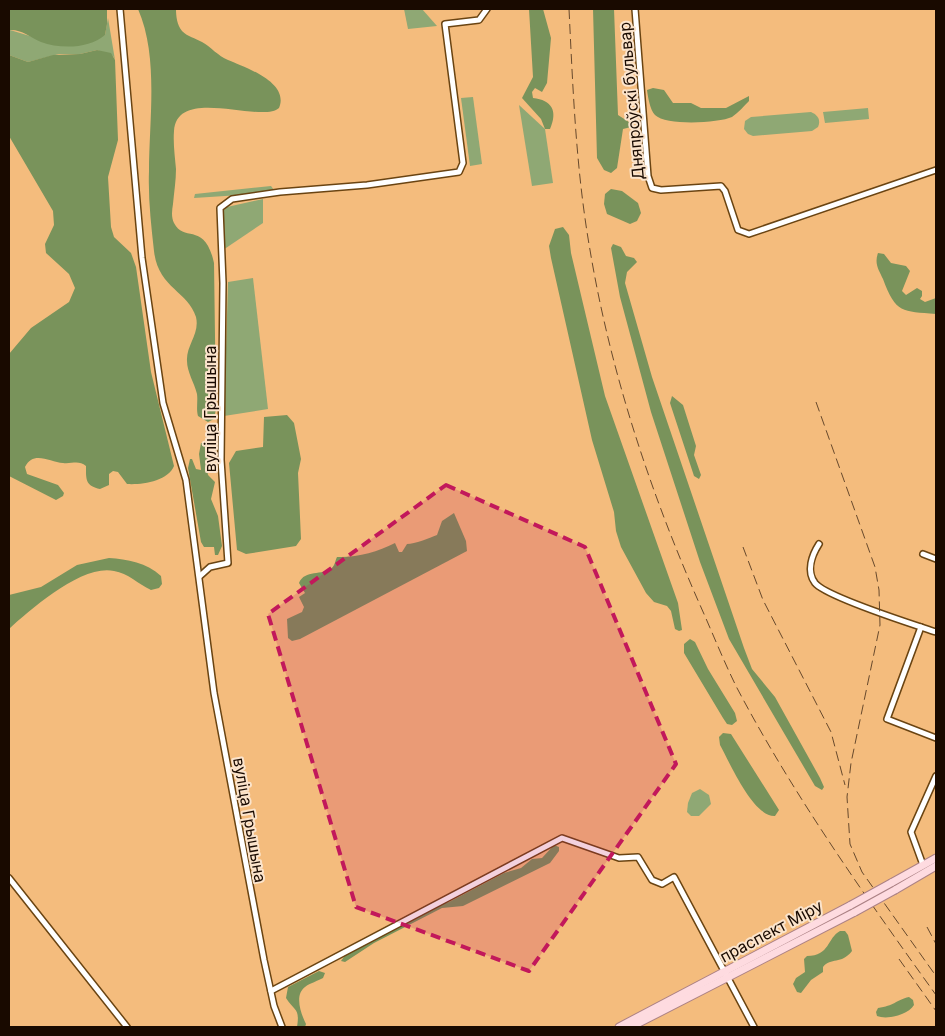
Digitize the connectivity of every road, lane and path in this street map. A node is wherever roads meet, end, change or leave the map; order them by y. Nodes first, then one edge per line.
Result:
1 (120, 9) edge
2 (487, 9) edge
3 (635, 9) edge
4 (936, 170) edge
5 (819, 544) dead end
6 (923, 554) dead end
7 (936, 559) edge
8 (200, 576) junction
9 (921, 627) junction
10 (936, 632) edge
11 (936, 738) edge
12 (936, 776) edge
13 (936, 858) edge
14 (923, 865) junction
15 (936, 866) edge
16 (9, 878) edge
17 (724, 974) junction
18 (271, 991) junction
19 (127, 1027) edge
20 (282, 1027) edge
21 (619, 1027) edge
22 (631, 1027) edge
23 (754, 1027) edge

1 - 8 street
2 - 8 street, вуліца Грышына
3 - 4 street, Дняпроўскі бульвар
5 - 9 street
6 - 7 street
8 - 18 street, вуліца Грышына
9 - 10 street
9 - 11 street
12 - 14 street
13 - 14 main road, праспект Міру
14 - 17 main road, праспект Міру, bridge
15 - 17 main road, праспект Міру, bridge
16 - 19 street
17 - 18 street
17 - 21 main road, праспект Міру
17 - 22 main road, праспект Міру
17 - 23 street
18 - 20 street, вуліца Грышына

